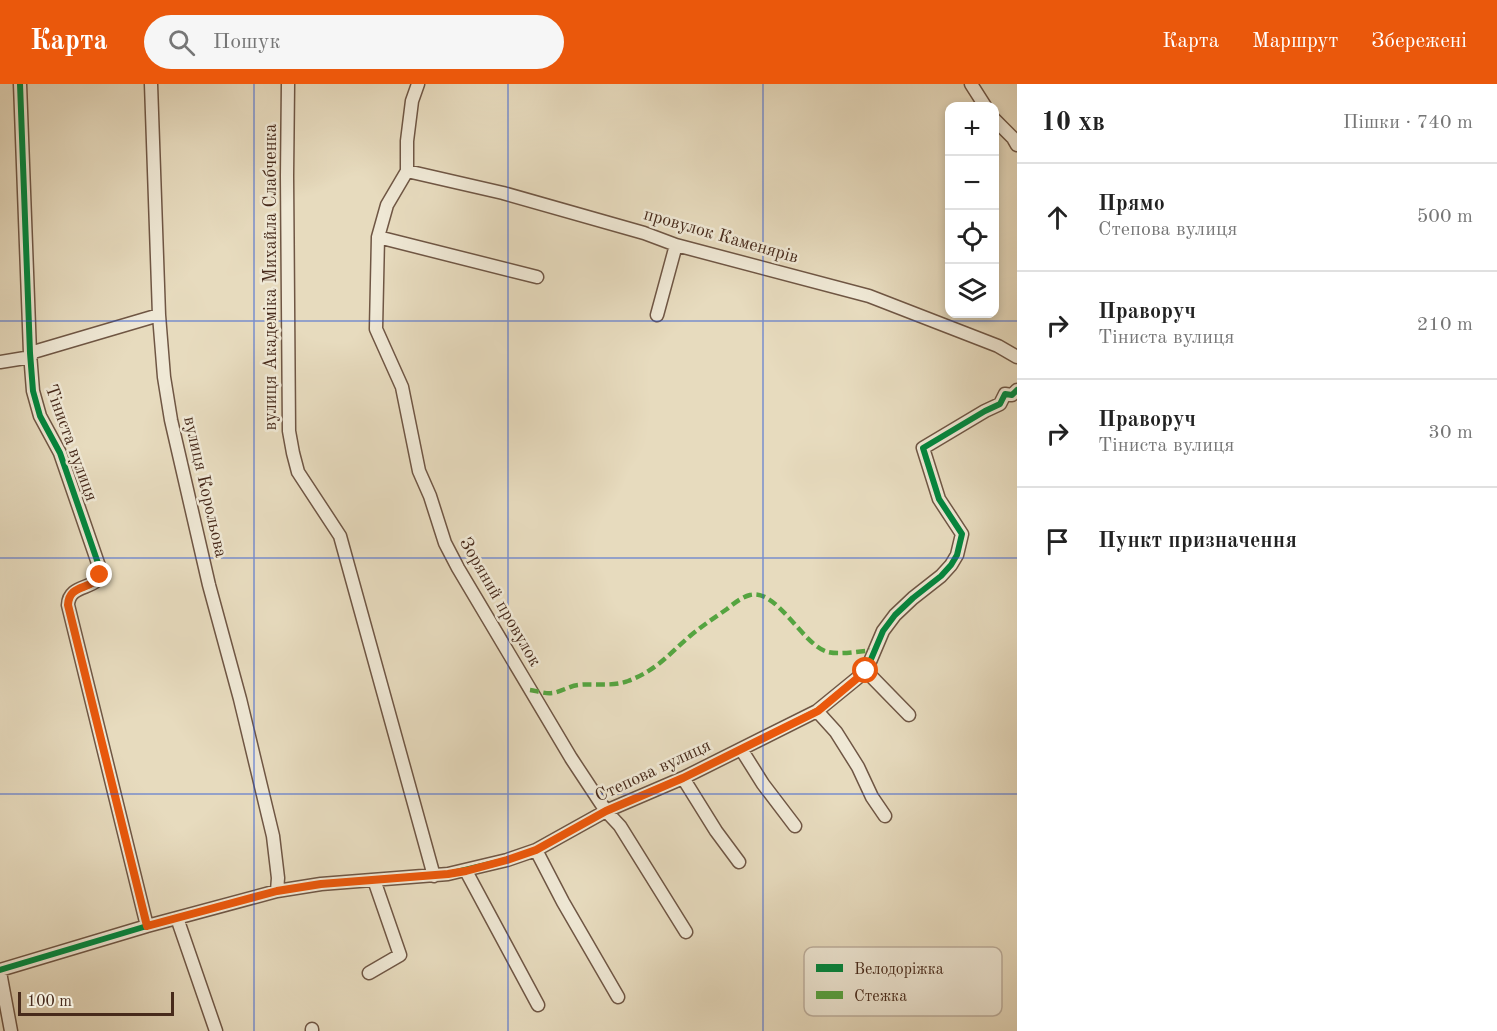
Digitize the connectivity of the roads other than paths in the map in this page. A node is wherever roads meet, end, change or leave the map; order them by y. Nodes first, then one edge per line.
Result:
1 (20, 84) edge
2 (151, 84) edge
3 (288, 84) edge
4 (418, 84) edge
5 (971, 84) edge
6 (982, 102) edge
7 (999, 124) edge
8 (1017, 145) edge
9 (407, 171) junction
10 (378, 237) junction
11 (676, 245) junction
12 (537, 277) dead end
13 (159, 315) junction
14 (657, 315) dead end
15 (30, 355) junction
16 (1017, 357) edge
17 (0, 362) edge
18 (1017, 390) edge
19 (866, 671) junction
20 (818, 711) junction
21 (909, 715) dead end
22 (741, 749) junction
23 (683, 778) junction
24 (606, 811) junction
25 (885, 816) dead end
26 (795, 826) dead end
27 (536, 850) junction
28 (739, 862) dead end
29 (466, 871) junction
30 (434, 876) junction
31 (374, 880) junction
32 (277, 891) junction
33 (177, 918) junction
34 (147, 926) junction
35 (686, 932) dead end
36 (0, 971) edge
37 (369, 973) dead end
38 (618, 997) dead end
39 (538, 1005) dead end
40 (11, 1031) edge
41 (216, 1031) edge

1 - 15 street, Тіниста вулиця
2 - 13 street, вулиця Корольова
3 - 30 street, вулиця Академіка Михайла Слабченка
4 - 9 street
5 - 6 street
7 - 8 street
9 - 10 street, Зоряний провулок
9 - 11 street, провулок Каменярів
10 - 12 street
10 - 24 street, Зоряний провулок
11 - 14 street
11 - 16 street, провулок Каменярів
13 - 15 street
13 - 32 street, вулиця Корольова
15 - 17 street
15 - 34 street, Тіниста вулиця
18 - 19 street, Степова вулиця
19 - 20 street, Степова вулиця
19 - 21 street
20 - 22 street, Степова вулиця
20 - 25 street
22 - 23 street, Степова вулиця
22 - 26 street
23 - 24 street, Степова вулиця
23 - 28 street
24 - 27 street, Степова вулиця
24 - 35 street, Зоряний провулок
27 - 29 street, Степова вулиця
27 - 38 street
29 - 30 street, Степова вулиця
29 - 39 street
30 - 31 street, Степова вулиця
31 - 32 street, Степова вулиця
31 - 37 street
32 - 33 street, Степова вулиця
33 - 34 street, Степова вулиця
33 - 41 street
34 - 36 street, Степова вулиця
36 - 40 street

